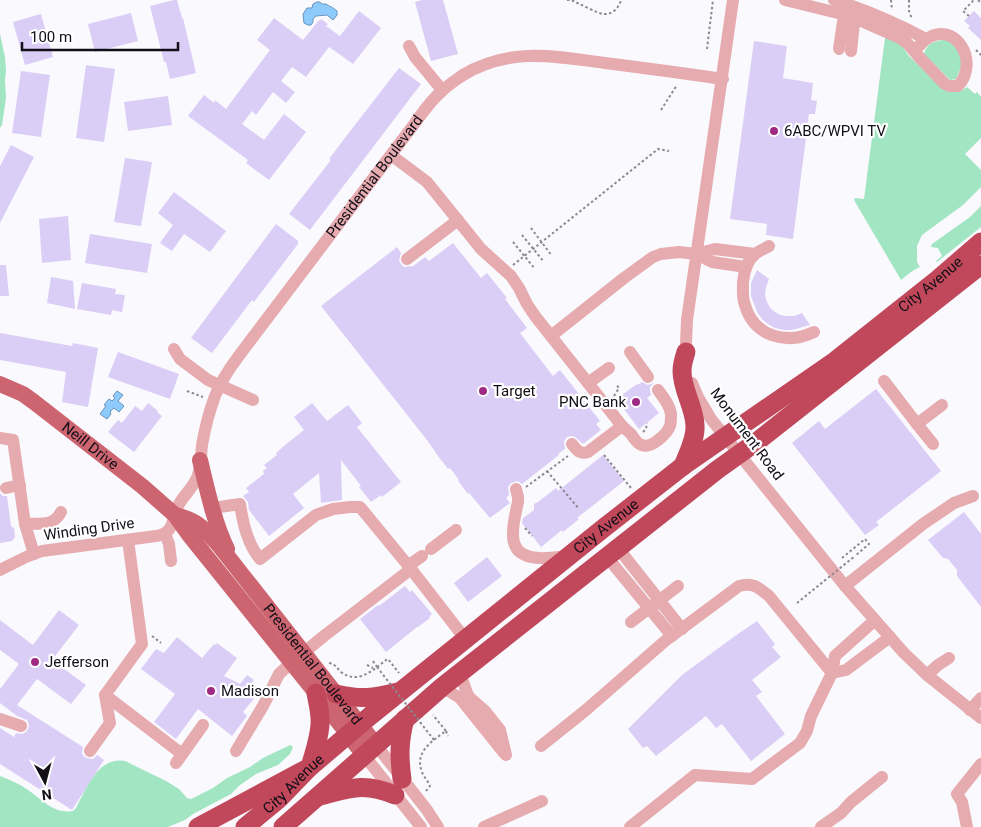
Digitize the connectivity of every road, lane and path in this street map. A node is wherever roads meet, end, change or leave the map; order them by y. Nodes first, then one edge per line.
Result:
1 (567, 0) edge
2 (621, 0) edge
3 (714, 0) edge
4 (733, 0) edge
5 (785, 0) edge
6 (834, 0) edge
7 (909, 0) edge
8 (974, 0) edge
9 (978, 0) edge
10 (981, 3) edge
11 (851, 11) junction
12 (969, 16) dead end
13 (916, 23) dead end
14 (926, 40) junction
15 (409, 46) dead end
16 (707, 49) dead end
17 (845, 50) dead end
18 (975, 50) dead end
19 (914, 51) junction
20 (981, 55) edge
21 (723, 79) junction
22 (679, 80) dead end
23 (442, 90) junction
24 (661, 110) dead end
25 (669, 151) dead end
26 (391, 155) junction
27 (458, 220) junction
28 (531, 228) dead end
29 (522, 235) dead end
30 (513, 242) dead end
31 (542, 242) junction
32 (981, 242) edge
33 (769, 246) dead end
34 (533, 249) junction
35 (696, 254) junction
36 (755, 254) junction
37 (524, 256) junction
38 (552, 256) dead end
39 (407, 259) dead end
40 (544, 262) dead end
41 (981, 265) edge
42 (512, 266) dead end
43 (746, 267) junction
44 (534, 269) dead end
45 (814, 332) dead end
46 (551, 336) junction
47 (170, 345) dead end
48 (630, 352) dead end
49 (686, 352) junction
50 (609, 368) dead end
51 (648, 377) dead end
52 (884, 381) dead end
53 (588, 383) junction
54 (0, 384) edge
55 (616, 384) dead end
56 (220, 386) junction
57 (658, 390) dead end
58 (187, 391) dead end
59 (206, 398) dead end
60 (613, 399) dead end
61 (253, 400) dead end
62 (942, 405) dead end
63 (647, 423) dead end
64 (917, 424) junction
65 (622, 426) junction
66 (640, 434) dead end
67 (725, 437) junction
68 (0, 438) edge
69 (572, 444) dead end
70 (933, 444) dead end
71 (602, 451) dead end
72 (604, 454) junction
73 (739, 454) junction
74 (600, 456) dead end
75 (200, 460) junction
76 (572, 462) dead end
77 (682, 466) junction
78 (547, 471) junction
79 (20, 486) junction
80 (6, 488) dead end
81 (520, 489) joint
82 (631, 490) dead end
83 (973, 496) dead end
84 (212, 508) junction
85 (579, 509) dead end
86 (61, 512) dead end
87 (175, 515) junction
88 (25, 524) junction
89 (456, 530) dead end
90 (165, 534) junction
91 (128, 540) junction
92 (613, 552) junction
93 (34, 554) junction
94 (570, 556) junction
95 (842, 558) dead end
96 (171, 561) dead end
97 (410, 567) junction
98 (238, 569) junction
99 (0, 570) edge
100 (678, 586) dead end
101 (845, 586) junction
102 (660, 600) junction
103 (797, 603) dead end
104 (649, 608) junction
105 (875, 620) junction
106 (631, 622) dead end
107 (677, 632) junction
108 (890, 637) junction
109 (466, 640) junction
110 (297, 658) junction
111 (949, 658) dead end
112 (372, 661) dead end
113 (324, 664) dead end
114 (366, 665) dead end
115 (376, 668) junction
116 (460, 673) junction
117 (832, 673) junction
118 (927, 675) junction
119 (401, 683) junction
120 (442, 687) junction
121 (316, 693) junction
122 (336, 694) junction
123 (105, 695) junction
124 (981, 698) edge
125 (970, 710) junction
126 (433, 715) dead end
127 (981, 718) edge
128 (0, 719) edge
129 (405, 719) junction
130 (203, 725) dead end
131 (21, 726) dead end
132 (354, 730) junction
133 (446, 731) junction
134 (448, 736) dead end
135 (434, 740) junction
136 (541, 746) dead end
137 (370, 750) junction
138 (90, 751) dead end
139 (236, 751) dead end
140 (981, 764) edge
141 (310, 768) junction
142 (882, 777) dead end
143 (399, 787) junction
144 (426, 792) dead end
145 (316, 797) junction
146 (542, 801) dead end
147 (198, 827) edge
148 (245, 827) edge
149 (283, 827) edge
150 (421, 827) edge
151 (438, 827) edge
152 (484, 827) edge
153 (630, 827) edge
154 (821, 827) edge
155 (967, 827) edge

1 - 2 path
3 - 16 path
4 - 21 street, Monument Road
5 - 11 street
6 - 11 street
7 - 13 path
8 - 12 path
9 - 10 path
11 - 14 street
11 - 17 street
11 - 19 street
14 - 19 street
14 - 19 street
15 - 23 street
18 - 20 path
21 - 23 street, Presidential Boulevard
21 - 35 street, Monument Road
22 - 24 path
23 - 26 street, Presidential Boulevard
25 - 31 path
26 - 27 street
26 - 56 street, Presidential Boulevard
27 - 39 street
27 - 46 street
28 - 31 path
29 - 34 path
30 - 37 path
31 - 34 path
31 - 38 path
32 - 67 highway, City Avenue
33 - 36 street
34 - 37 path
34 - 40 path
35 - 36 street
35 - 43 street
35 - 46 street
35 - 49 street, Monument Road
36 - 43 street
37 - 42 path
37 - 44 path
41 - 73 highway, City Avenue
43 - 45 street
46 - 53 street
47 - 56 street
48 - 51 street
49 - 67 street, Monument Road
49 - 77 highway
50 - 53 street
52 - 64 street
53 - 65 street
54 - 87 main road, Neill Drive
55 - 60 path
56 - 61 street
56 - 75 street, Presidential Boulevard
57 - 65 street
58 - 59 path
62 - 64 street
63 - 66 path
64 - 70 street
65 - 69 street
67 - 73 street, Monument Road
67 - 77 highway, City Avenue
68 - 79 street
71 - 72 path
72 - 74 path
72 - 82 path
73 - 92 highway, City Avenue
73 - 101 street, Monument Road
75 - 84 main road
75 - 87 street, Presidential Boulevard
76 - 78 path
77 - 94 highway, City Avenue
78 - 81 path
78 - 85 path
79 - 80 street
79 - 88 street
81 - 94 street
83 - 101 street
84 - 97 street
84 - 98 main road
86 - 88 street
87 - 90 street
87 - 98 main road, Presidential Boulevard
87 - 110 main road, Presidential Boulevard
88 - 93 street
89 - 97 street
90 - 91 street, Winding Drive
90 - 96 street
91 - 93 street, Winding Drive
91 - 123 street
92 - 102 street
92 - 104 street
92 - 116 highway, City Avenue
93 - 99 street, Winding Drive
94 - 109 highway, City Avenue
95 - 103 path, bridge
97 - 109 street
97 - 110 street
98 - 110 main road, Presidential Boulevard
100 - 102 street
101 - 105 street, Monument Road
102 - 104 street
102 - 107 street
104 - 106 street
104 - 107 street
105 - 108 street, Monument Road
105 - 117 street
107 - 117 street
107 - 136 street
108 - 117 street
108 - 118 street, Monument Road
109 - 119 highway, City Avenue
110 - 121 main road, Presidential Boulevard
110 - 122 main road, Presidential Boulevard
110 - 139 street
111 - 118 street
112 - 115 path
113 - 115 path
114 - 115 path
115 - 119 path
115 - 135 path, bridge
116 - 120 highway, City Avenue
116 - 120 street
117 - 153 street
118 - 125 street, Monument Road
119 - 122 highway
119 - 132 highway, City Avenue
120 - 129 highway, City Avenue
121 - 132 main road, Presidential Boulevard
121 - 141 highway
122 - 132 main road, Presidential Boulevard
123 - 130 street
123 - 138 street
124 - 125 street
125 - 127 street, Monument Road
126 - 133 path
128 - 131 street
129 - 137 highway, City Avenue
129 - 143 highway
132 - 137 main road, Presidential Boulevard
132 - 141 highway, City Avenue
133 - 134 path
133 - 135 path
135 - 144 path
137 - 143 street, Presidential Boulevard
137 - 145 highway, City Avenue
140 - 155 street
141 - 147 highway
141 - 148 highway, City Avenue
142 - 154 street
143 - 145 highway
143 - 150 street, Presidential Boulevard
143 - 151 street, Presidential Boulevard
145 - 149 highway, City Avenue
146 - 152 street

